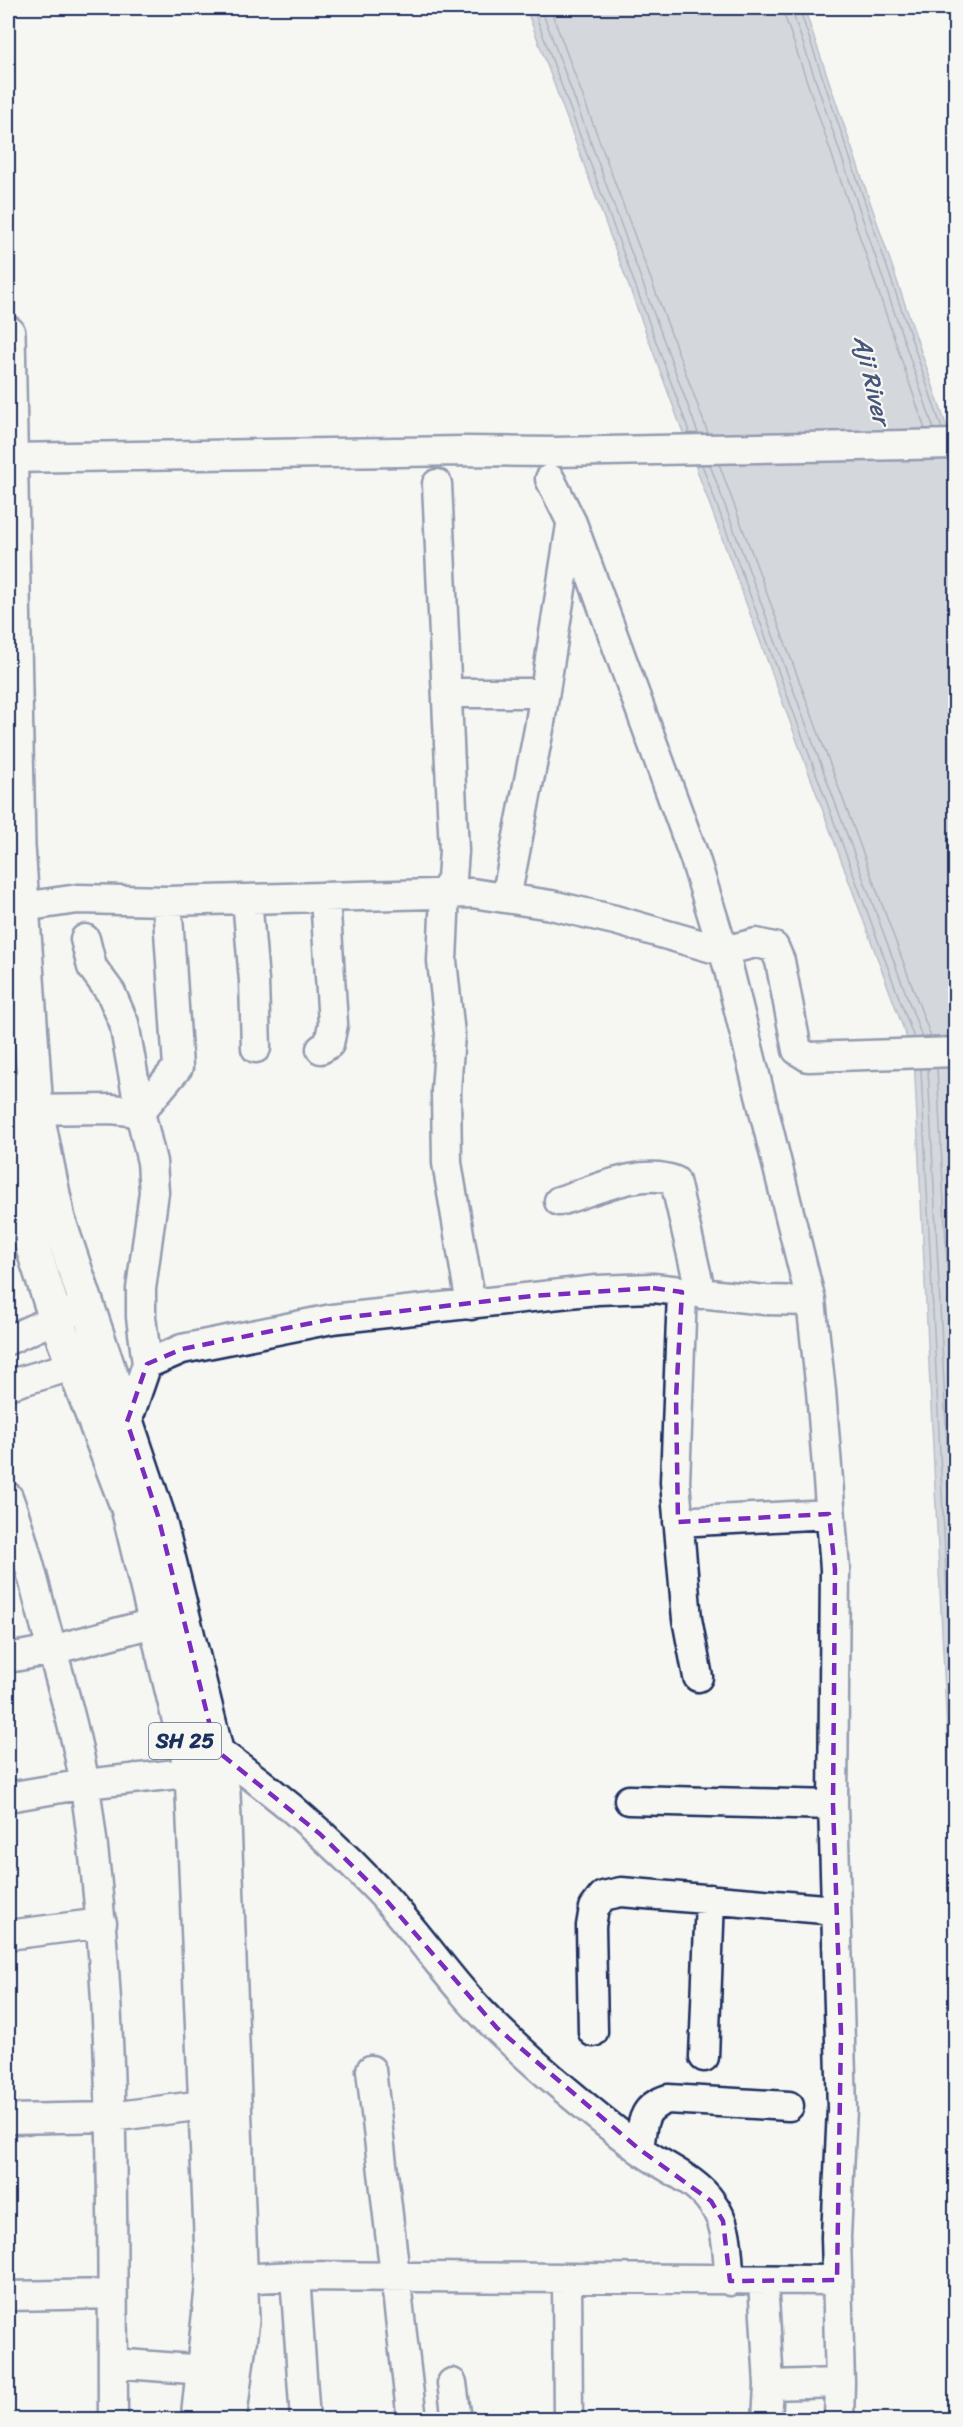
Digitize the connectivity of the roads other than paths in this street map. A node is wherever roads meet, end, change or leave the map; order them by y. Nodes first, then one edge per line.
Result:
1 (8, 333) edge
2 (956, 444) edge
3 (9, 458) edge
4 (553, 466) junction
5 (437, 484) dead end
6 (572, 523) junction
7 (447, 693) junction
8 (544, 693) junction
9 (12, 792) edge
10 (445, 893) junction
11 (325, 897) junction
12 (506, 898) junction
13 (247, 899) junction
14 (167, 900) junction
15 (16, 908) edge
16 (85, 939) dead end
17 (723, 951) junction
18 (256, 1048) dead end
19 (321, 1049) dead end
20 (956, 1052) edge
21 (15, 1104) edge
22 (140, 1112) junction
23 (559, 1202) dead end
24 (692, 1293) junction
25 (811, 1301) junction
26 (471, 1305) junction
27 (85, 1306) junction
28 (56, 1319) junction
29 (8, 1340) edge
30 (89, 1361) junction
31 (147, 1364) junction
32 (8, 1385) edge
33 (114, 1428) junction
34 (8, 1497) edge
35 (829, 1514) junction
36 (678, 1522) junction
37 (13, 1525) edge
38 (157, 1622) junction
39 (52, 1650) junction
40 (8, 1658) edge
41 (698, 1677) dead end
42 (209, 1764) junction
43 (85, 1784) junction
44 (8, 1797) edge
45 (629, 1800) dead end
46 (833, 1805) junction
47 (710, 1899) junction
48 (836, 1910) junction
49 (102, 1923) junction
50 (8, 1935) edge
51 (593, 2032) dead end
52 (704, 2057) dead end
53 (371, 2070) dead end
54 (221, 2103) junction
55 (789, 2106) dead end
56 (111, 2117) junction
57 (8, 2119) edge
58 (639, 2149) junction
59 (295, 2276) junction
60 (396, 2277) junction
61 (567, 2278) junction
62 (227, 2280) junction
63 (837, 2280) junction
64 (730, 2281) junction
65 (763, 2281) junction
66 (112, 2294) junction
67 (8, 2296) edge
68 (113, 2363) junction
69 (204, 2370) junction
70 (452, 2383) dead end
71 (840, 2383) junction
72 (769, 2385) junction
73 (113, 2420) edge
74 (198, 2420) edge
75 (229, 2420) edge
76 (305, 2420) edge
77 (412, 2420) edge
78 (457, 2420) edge
79 (568, 2420) edge
80 (767, 2420) edge
81 (839, 2420) edge

1 - 3 main road
2 - 4 street
3 - 4 street
3 - 9 main road
4 - 6 street
5 - 7 street
6 - 8 street
6 - 17 street
7 - 8 street
7 - 10 street
8 - 12 street
9 - 15 main road
10 - 11 street
10 - 12 street
10 - 26 street
11 - 13 street
11 - 19 street
12 - 17 street
13 - 14 street
13 - 18 street
14 - 15 street
14 - 22 street
15 - 21 main road
16 - 22 street
17 - 20 street
17 - 25 street
21 - 22 street
21 - 27 main road
21 - 28 main road, SH 25
22 - 31 street
23 - 24 street
24 - 25 street
24 - 26 street
24 - 36 street
25 - 35 street
26 - 31 street
27 - 28 street
27 - 30 main road
28 - 29 street
28 - 30 main road, SH 25
30 - 32 street
30 - 33 main road, SH 25
31 - 33 street
33 - 38 main road, SH 25
33 - 42 main road
34 - 37 street
35 - 36 street
35 - 46 street
36 - 41 street
37 - 39 street
38 - 39 street
38 - 42 main road, SH 25
39 - 40 street
39 - 43 street
42 - 43 street
42 - 54 main road, SH 25
42 - 58 street
43 - 44 street
43 - 49 street
45 - 46 street
46 - 48 street
47 - 48 street
47 - 51 street
47 - 52 street
48 - 63 street
49 - 50 street
49 - 56 street
53 - 60 street
54 - 56 street
54 - 62 main road, SH 25
55 - 58 street
56 - 57 street
56 - 66 street
58 - 64 street
59 - 60 street
59 - 62 street
59 - 76 street
60 - 61 street
60 - 77 street
61 - 64 street
61 - 79 street
62 - 69 main road, SH 25
62 - 75 main road
63 - 65 street
63 - 71 street
64 - 65 street
65 - 72 street
66 - 67 street
66 - 68 street
68 - 69 street
68 - 73 street
69 - 74 main road, SH 25
70 - 78 street
71 - 72 street
71 - 81 street
72 - 80 street

